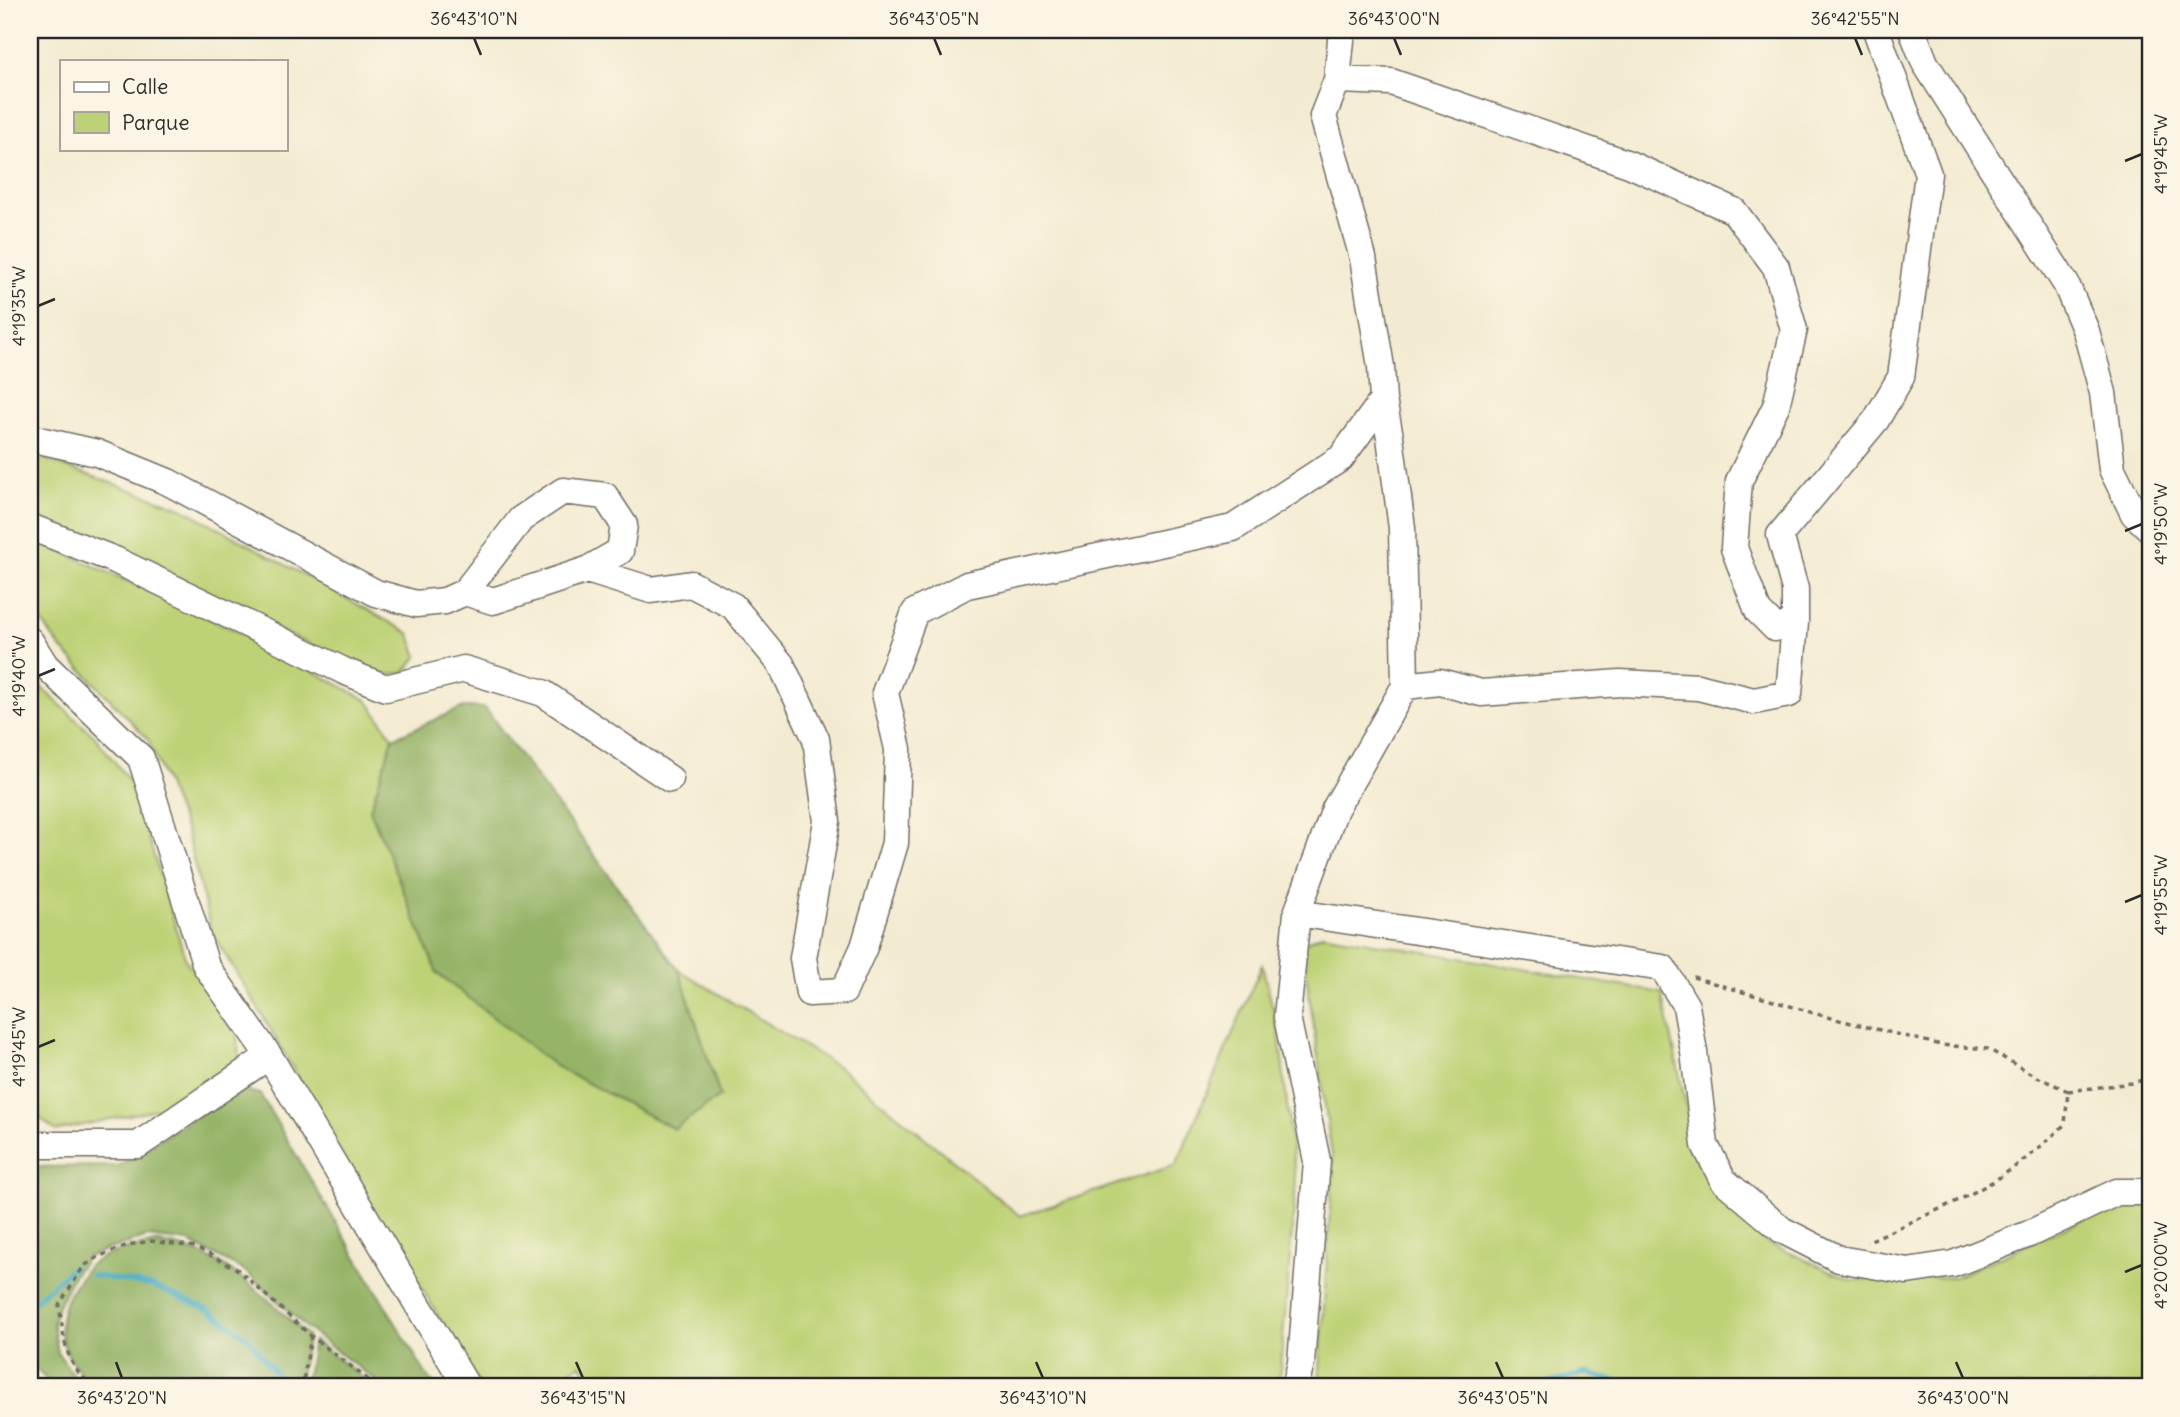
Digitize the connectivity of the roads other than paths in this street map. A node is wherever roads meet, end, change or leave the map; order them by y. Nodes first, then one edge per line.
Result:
1 (1342, 30) edge
2 (1876, 30) edge
3 (1912, 30) edge
4 (1337, 80) junction
5 (1382, 400) junction
6 (30, 438) edge
7 (30, 527) edge
8 (2150, 529) edge
9 (587, 570) junction
10 (465, 592) junction
11 (1795, 623) junction
12 (30, 641) edge
13 (1405, 686) junction
14 (670, 779) dead end
15 (1297, 914) junction
16 (269, 1056) junction
17 (30, 1145) edge
18 (2150, 1192) edge
19 (467, 1387) edge
20 (1295, 1387) edge

1 - 4 street
2 - 11 street
3 - 8 street
4 - 5 street
4 - 11 street
5 - 9 street
5 - 13 street
6 - 10 street
7 - 14 street
9 - 10 street
9 - 10 street
11 - 13 street
12 - 16 street
13 - 15 street
15 - 18 street
15 - 20 street
16 - 17 street
16 - 19 street

